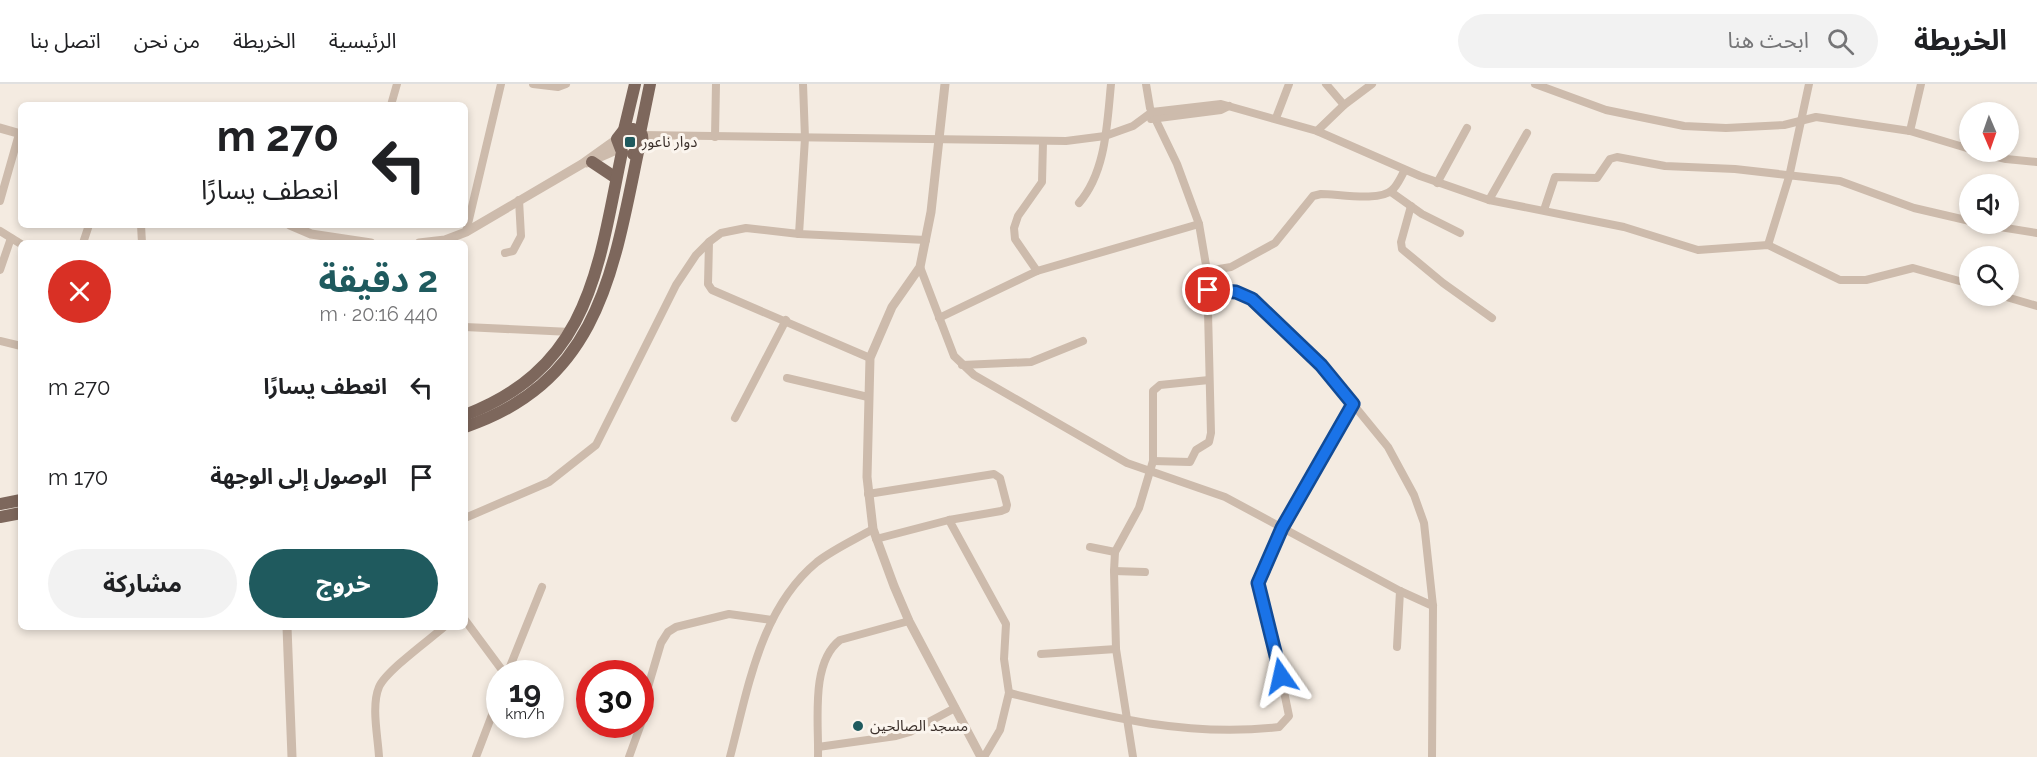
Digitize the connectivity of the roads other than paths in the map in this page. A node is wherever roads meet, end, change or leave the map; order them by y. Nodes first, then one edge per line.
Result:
1 (397, 84) edge
2 (501, 84) edge
3 (533, 84) edge
4 (566, 84) edge
5 (635, 84) edge
6 (650, 84) edge
7 (716, 84) edge
8 (803, 84) edge
9 (945, 84) edge
10 (1112, 84) edge
11 (1146, 84) edge
12 (1289, 84) edge
13 (1326, 84) edge
14 (1372, 84) edge
15 (1535, 84) edge
16 (1809, 84) edge
17 (1921, 84) edge
18 (392, 102) edge
19 (1344, 105) junction
20 (1154, 115) junction
21 (1276, 118) junction
22 (1801, 120) junction
23 (0, 128) edge
24 (1467, 128) dead end
25 (1317, 131) junction
26 (1910, 131) junction
27 (18, 133) edge
28 (1527, 133) dead end
29 (1105, 136) junction
30 (715, 137) junction
31 (805, 138) junction
32 (941, 139) junction
33 (18, 141) edge
34 (641, 141) junction
35 (621, 142) junction
36 (1043, 142) junction
37 (1959, 146) edge
38 (2019, 160) edge
39 (2037, 162) edge
40 (587, 163) junction
41 (1405, 170) junction
42 (1789, 177) junction
43 (616, 178) junction
44 (1437, 183) junction
45 (1391, 192) junction
46 (519, 200) junction
47 (1489, 200) junction
48 (0, 201) edge
49 (1079, 203) dead end
50 (1411, 206) junction
51 (1544, 210) junction
52 (1959, 218) edge
53 (468, 224) edge
54 (1199, 224) junction
55 (302, 228) edge
56 (467, 228) edge
57 (2019, 230) edge
58 (0, 231) edge
59 (466, 232) junction
60 (1460, 233) dead end
61 (2037, 233) edge
62 (799, 234) junction
63 (12, 238) junction
64 (346, 240) edge
65 (445, 240) edge
66 (926, 240) junction
67 (18, 242) edge
68 (709, 242) junction
69 (1768, 245) junction
70 (506, 254) dead end
71 (920, 267) junction
72 (0, 270) edge
73 (1037, 271) junction
74 (1207, 271) junction
75 (1959, 281) edge
76 (1208, 290) junction
77 (2019, 301) edge
78 (2037, 306) edge
79 (939, 318) junction
80 (1492, 318) dead end
81 (786, 320) junction
82 (468, 327) edge
83 (571, 332) junction
84 (0, 341) edge
85 (1083, 341) dead end
86 (18, 345) edge
87 (870, 358) junction
88 (962, 365) junction
89 (788, 378) dead end
90 (1209, 380) junction
91 (868, 397) junction
92 (1353, 404) junction
93 (468, 414) edge
94 (735, 418) dead end
95 (468, 426) edge
96 (1153, 462) junction
97 (1150, 472) junction
98 (868, 494) junction
99 (18, 501) edge
100 (0, 504) edge
101 (18, 514) edge
102 (0, 517) edge
103 (468, 517) edge
104 (949, 520) junction
105 (1282, 528) junction
106 (873, 529) junction
107 (876, 539) junction
108 (1090, 547) dead end
109 (1115, 552) junction
110 (1114, 571) junction
111 (1145, 572) dead end
112 (542, 587) dead end
113 (1400, 591) junction
114 (1433, 606) junction
115 (772, 620) junction
116 (909, 621) junction
117 (468, 624) edge
118 (287, 630) edge
119 (441, 630) edge
120 (1397, 647) dead end
121 (1116, 649) junction
122 (1041, 654) dead end
123 (495, 660) edge
124 (512, 660) edge
125 (1009, 693) junction
126 (955, 708) junction
127 (1128, 722) junction
128 (486, 731) edge
129 (818, 747) junction
130 (292, 757) edge
131 (379, 757) edge
132 (476, 757) edge
133 (629, 757) edge
134 (730, 757) edge
135 (818, 757) edge
136 (982, 757) edge
137 (1132, 757) edge
138 (1432, 757) edge

1 - 18 street
2 - 53 street
3 - 4 street
5 - 35 main road
6 - 34 main road
7 - 30 street
8 - 31 street
9 - 32 street
10 - 29 street
11 - 20 street
12 - 21 street
13 - 19 street
14 - 19 street
15 - 22 street
16 - 22 street
17 - 26 street
19 - 25 street
20 - 21 street
20 - 29 street
20 - 54 street
21 - 25 street
22 - 26 street
22 - 42 street
23 - 27 street
24 - 44 street
25 - 41 street
26 - 37 street
28 - 47 street
29 - 36 street
29 - 49 street
30 - 31 street
30 - 34 street
31 - 32 street
31 - 62 street
32 - 36 street
32 - 66 street
33 - 48 street
34 - 35 main road
34 - 35 main road
34 - 95 main road
35 - 40 street
35 - 43 main road
36 - 73 street
38 - 39 street
40 - 43 main road
40 - 46 street
41 - 44 street
41 - 45 street
42 - 51 street
42 - 52 street
42 - 69 street
43 - 83 main road
44 - 47 street
45 - 50 street
45 - 74 street
46 - 59 street
46 - 70 street
47 - 51 street
50 - 60 street
50 - 80 street
51 - 69 street
54 - 73 street
54 - 74 street
55 - 64 street
56 - 59 street
57 - 61 street
58 - 63 street
59 - 65 street
62 - 66 street
62 - 68 street
63 - 67 street
63 - 72 street
66 - 71 street
68 - 81 street
68 - 103 street
69 - 75 street
71 - 79 street
71 - 87 street
73 - 79 street
74 - 76 street
76 - 90 street
76 - 92 street
77 - 78 street
79 - 88 street
81 - 87 street
81 - 94 street
82 - 83 street
83 - 93 main road
84 - 86 street
85 - 88 street
87 - 91 street
88 - 97 street
89 - 91 street
90 - 96 street
90 - 96 street
91 - 98 street
92 - 105 street
92 - 114 street
96 - 97 street
97 - 105 street
97 - 109 street
98 - 104 street
98 - 106 street
99 - 100 main road
101 - 102 main road
104 - 107 street
104 - 125 street
105 - 113 street
105 - 127 street
106 - 107 street
106 - 115 street
107 - 116 street
108 - 109 street
109 - 110 street
110 - 111 street
110 - 121 street
112 - 124 street
113 - 114 street
113 - 120 street
114 - 138 street
115 - 133 street
115 - 134 street
116 - 126 street
116 - 129 street
117 - 123 street
118 - 130 street
119 - 131 street
121 - 122 street
121 - 127 street
125 - 127 street
125 - 136 street
126 - 129 street
126 - 136 street
127 - 137 street
128 - 132 street
129 - 135 street

